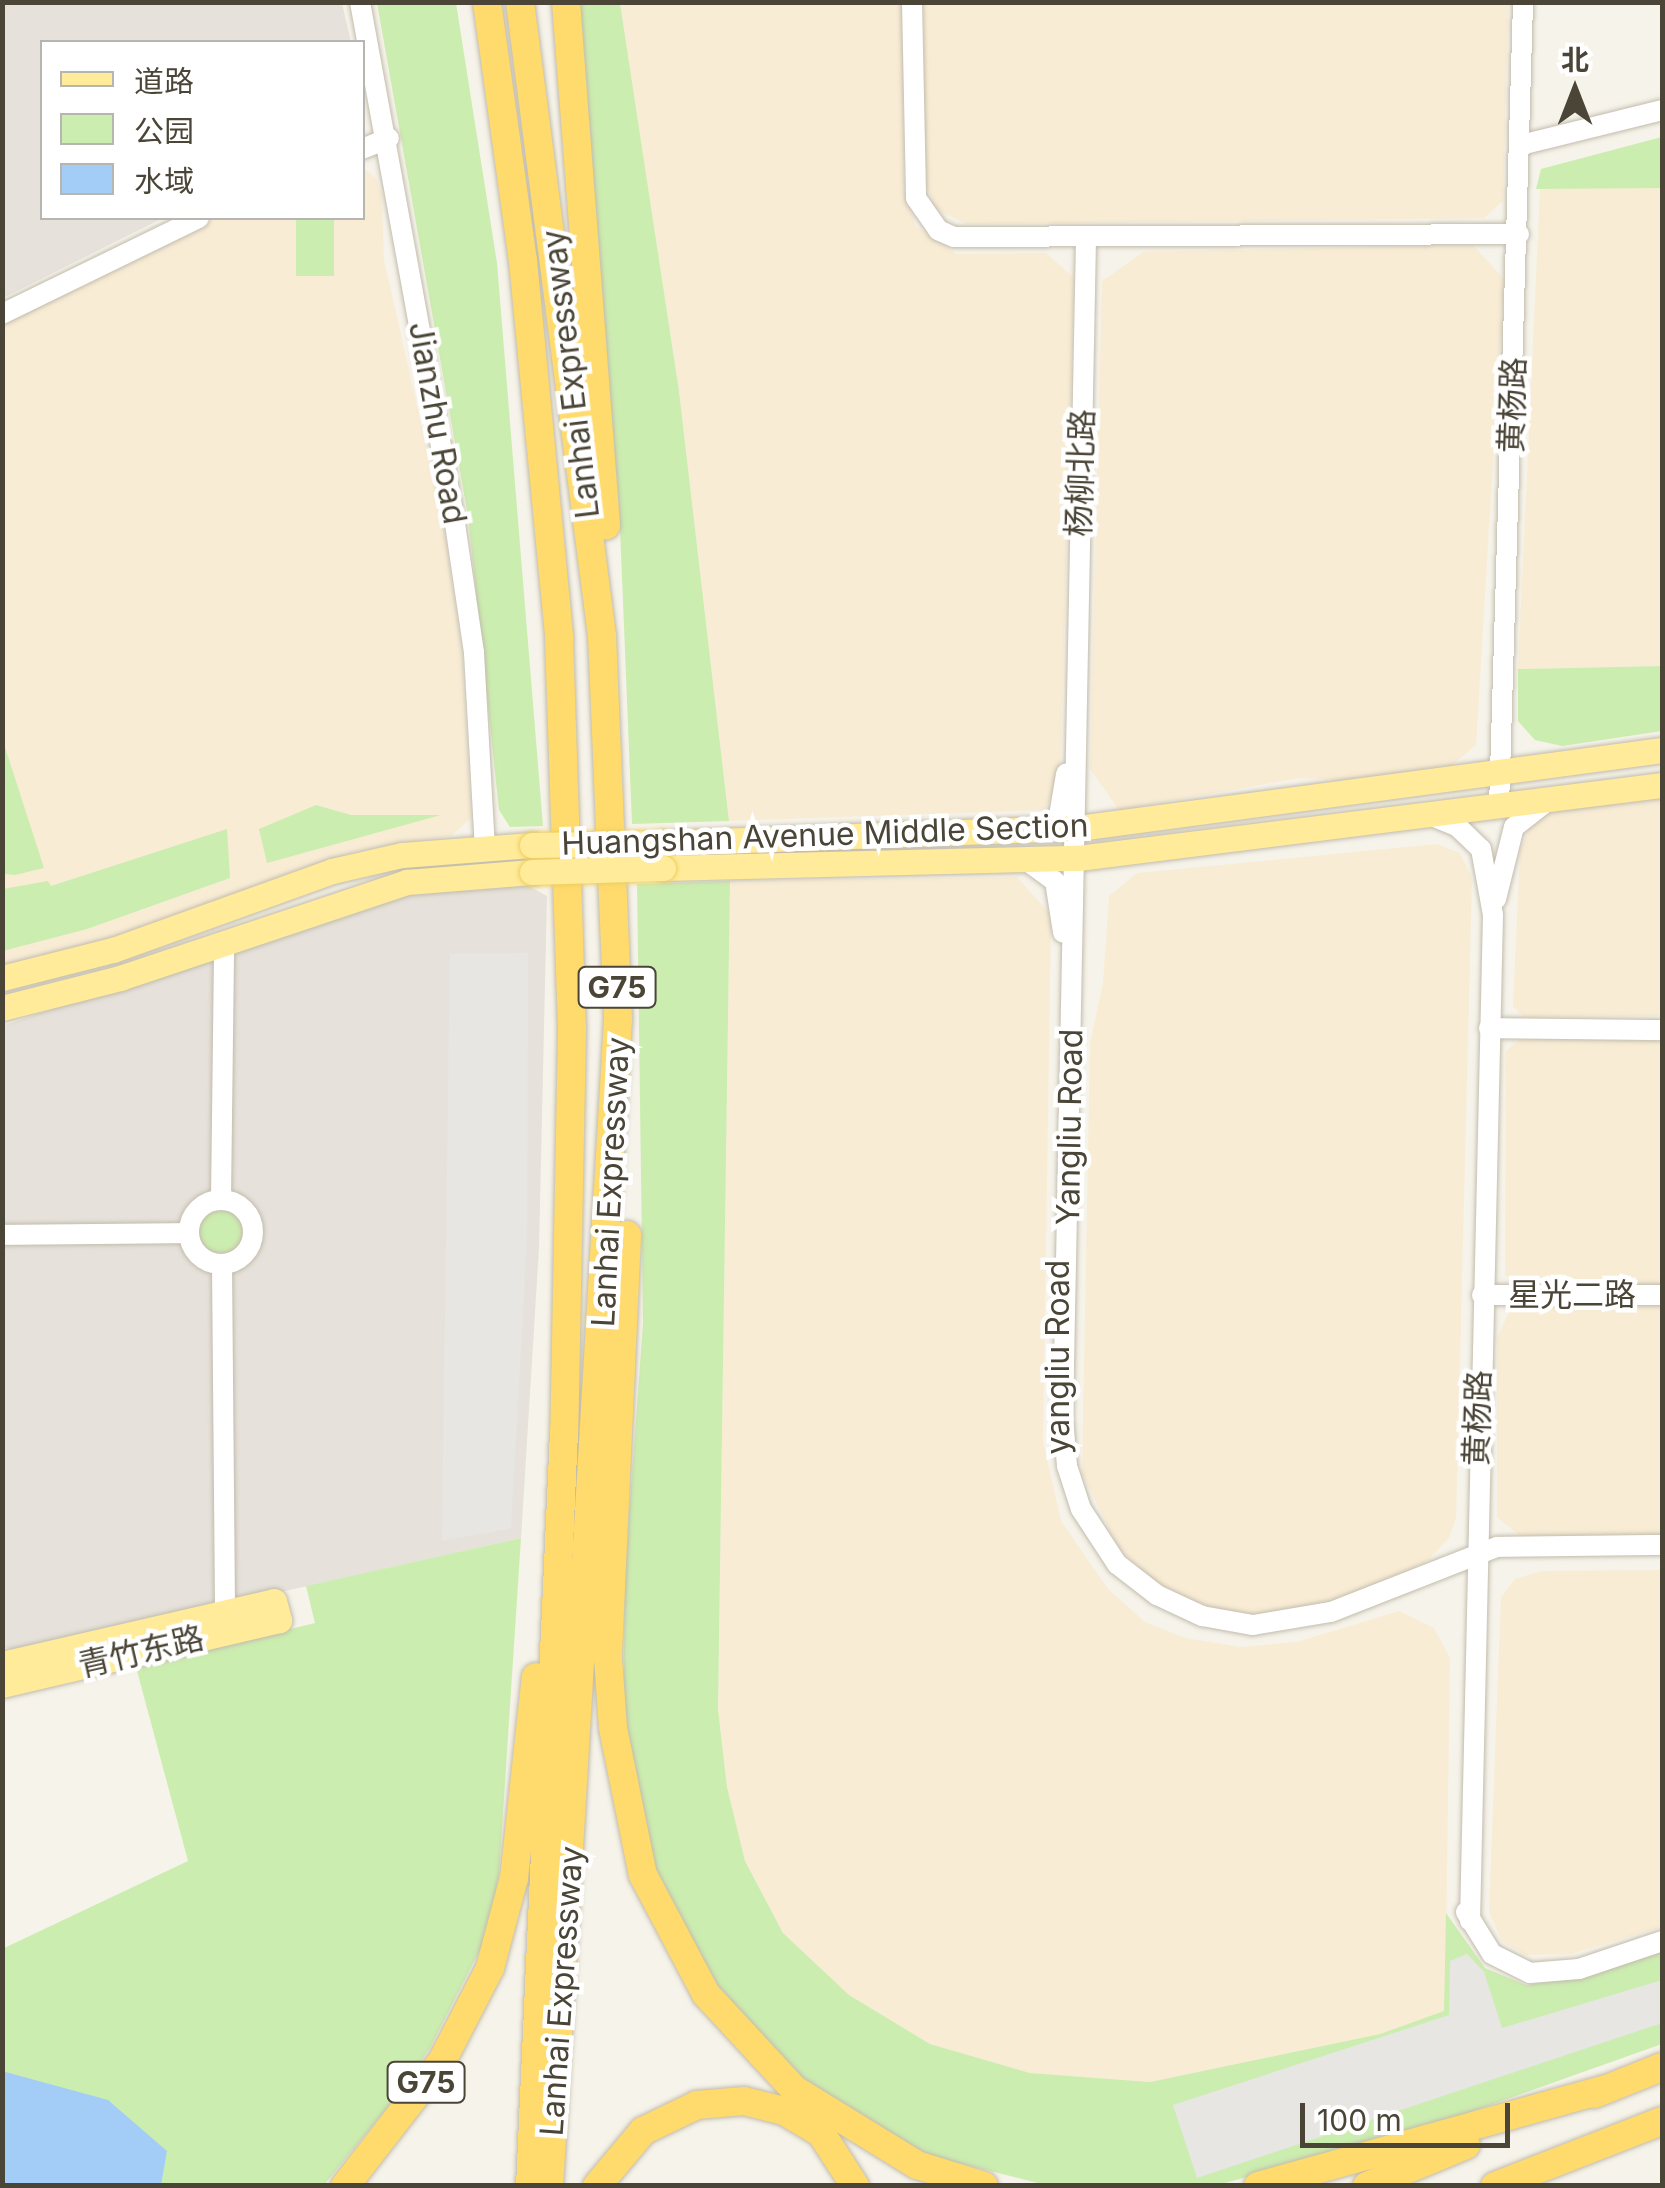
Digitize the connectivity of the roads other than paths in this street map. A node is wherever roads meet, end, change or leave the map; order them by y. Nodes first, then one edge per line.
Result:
1 (360, 2) edge
2 (479, 2) edge
3 (487, 2) edge
4 (520, 2) edge
5 (566, 2) edge
6 (912, 2) edge
7 (1523, 2) edge
8 (500, 86) junction
9 (1662, 110) edge
10 (389, 138) junction
11 (1522, 146) junction
12 (365, 148) edge
13 (195, 220) edge
14 (1520, 234) junction
15 (1086, 239) junction
16 (2, 314) edge
17 (602, 636) junction
18 (1076, 708) junction
19 (1662, 750) edge
20 (1500, 771) junction
21 (1662, 784) edge
22 (1550, 800) junction
23 (1499, 807) junction
24 (1432, 816) junction
25 (1078, 828) junction
26 (1034, 831) junction
27 (485, 847) junction
28 (663, 855) junction
29 (1078, 858) junction
30 (1027, 861) junction
31 (1492, 915) junction
32 (224, 942) junction
33 (2, 978) edge
34 (2, 1008) edge
35 (618, 1020) junction
36 (1489, 1028) junction
37 (1662, 1030) edge
38 (222, 1200) junction
39 (190, 1233) junction
40 (2, 1235) edge
41 (222, 1264) junction
42 (1482, 1295) junction
43 (1662, 1295) edge
44 (564, 1432) junction
45 (1662, 1545) edge
46 (1662, 1557) edge
47 (1474, 1560) junction
48 (276, 1610) dead end
49 (225, 1622) junction
50 (2, 1664) edge
51 (2, 1685) edge
52 (1662, 1941) edge
53 (550, 1976) junction
54 (1662, 2067) edge
55 (1609, 2088) junction
56 (1662, 2121) edge
57 (1623, 2137) junction
58 (346, 2186) edge
59 (530, 2186) edge
60 (550, 2186) edge
61 (597, 2186) edge
62 (855, 2186) edge
63 (984, 2186) edge
64 (1258, 2186) edge
65 (1367, 2186) edge
66 (1496, 2186) edge
67 (1520, 2186) edge

1 - 10 street, Jianzhu Road
2 - 8 highway
3 - 8 highway, Lanhai Expressway / G75
4 - 17 highway, Lanhai Expressway / G75
5 - 17 highway
6 - 15 street
7 - 11 street, 黄杨路
8 - 44 highway, Lanhai Expressway / G75
9 - 11 street
10 - 12 street
10 - 27 street, Jianzhu Road
11 - 14 street, 黄杨路
13 - 16 street
14 - 15 street
14 - 20 street, 黄杨路
15 - 18 street, 杨柳北路
17 - 35 highway, Lanhai Expressway / G75
18 - 25 street, Yangliu Road
18 - 26 street
19 - 20 main road, Huangshan Avenue Middle Section
20 - 23 street, 黄杨路
20 - 25 main road, Huangshan Avenue Middle Section
21 - 22 main road, Huangshan Avenue Middle Section
22 - 23 main road, Huangshan Avenue Middle Section
22 - 31 street
23 - 24 main road, Huangshan Avenue Middle Section
24 - 29 main road, Huangshan Avenue Middle Section
24 - 31 street
25 - 26 main road, Huangshan Avenue Middle Section
25 - 29 street, Yangliu Road
26 - 28 main road, Huangshan Avenue Middle Section
27 - 28 main road, Huangshan Avenue Middle Section, bridge
27 - 33 main road, Huangshan Avenue Middle Section
28 - 30 main road, Huangshan Avenue Middle Section
28 - 32 main road, Huangshan Avenue Middle Section, bridge
29 - 30 main road, Huangshan Avenue Middle Section
29 - 47 street, Yangliu Road
30 - 47 street, yangliu Road
31 - 36 street, 黄杨路
32 - 34 main road, Huangshan Avenue Middle Section
32 - 38 street
35 - 53 highway, Lanhai Expressway / G75
35 - 63 highway
36 - 37 street
36 - 42 street, 黄杨路
38 - 39 street
38 - 41 street
39 - 40 street
39 - 41 street
41 - 49 street
42 - 43 street, 星光二路
42 - 47 street, 黄杨路
44 - 53 highway
44 - 58 highway, G75
45 - 47 street, yangliu Road
46 - 47 street, yangliu Road
47 - 52 street, 黄杨路
48 - 49 main road, 青竹东路
49 - 50 main road, 青竹东路
49 - 51 main road, 青竹东路
53 - 59 highway
53 - 60 highway, Lanhai Expressway / G75
54 - 55 highway
55 - 64 highway
55 - 65 highway
56 - 57 highway
57 - 66 highway
57 - 67 highway
61 - 62 highway

